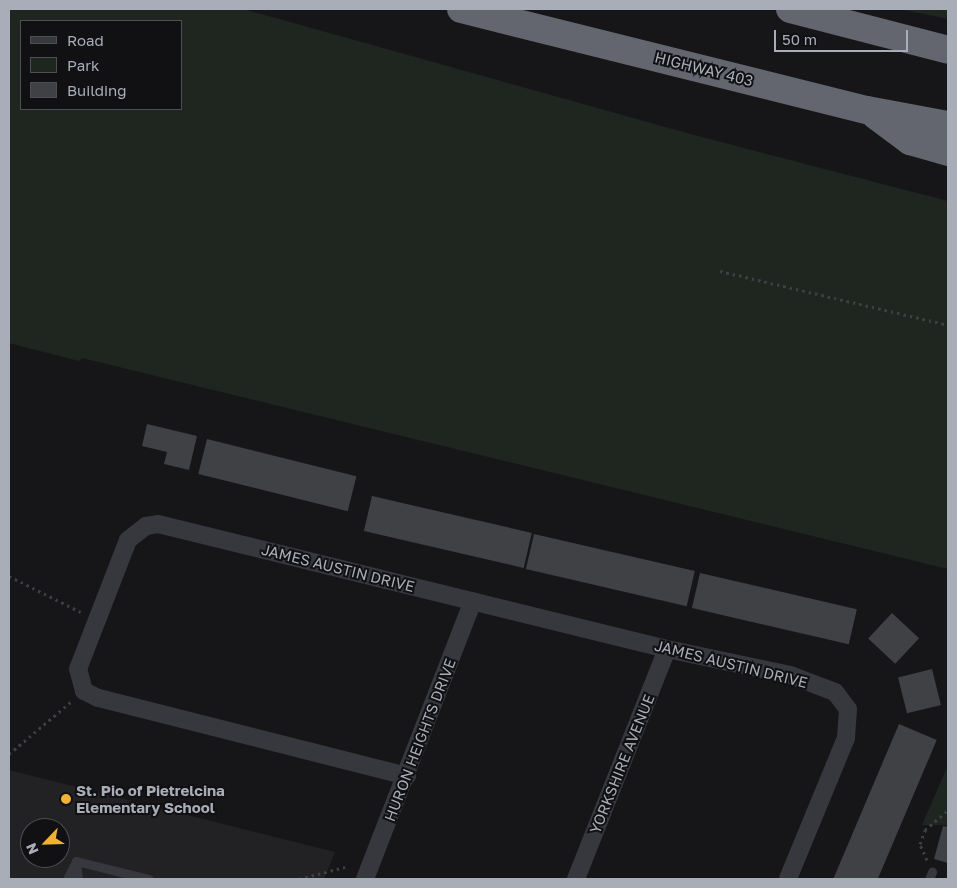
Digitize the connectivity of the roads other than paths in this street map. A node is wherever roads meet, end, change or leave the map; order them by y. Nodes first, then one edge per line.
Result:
1 (461, 9) edge
2 (790, 9) edge
3 (948, 50) edge
4 (867, 110) junction
5 (948, 125) edge
6 (948, 152) edge
7 (473, 600) junction
8 (667, 649) junction
9 (407, 776) junction
10 (76, 861) junction
11 (67, 879) edge
12 (78, 879) edge
13 (148, 879) edge
14 (365, 879) edge
15 (576, 879) edge
16 (788, 879) edge

1 - 4 highway, HIGHWAY 403
2 - 3 highway
4 - 5 highway, HIGHWAY 403
4 - 6 highway
7 - 8 street, JAMES AUSTIN DRIVE
7 - 9 street, HURON HEIGHTS DRIVE
7 - 9 street, JAMES AUSTIN DRIVE
8 - 15 street, YORKSHIRE AVENUE
8 - 16 street, JAMES AUSTIN DRIVE
9 - 14 street, HURON HEIGHTS DRIVE
10 - 11 lane
10 - 12 lane
10 - 13 lane

